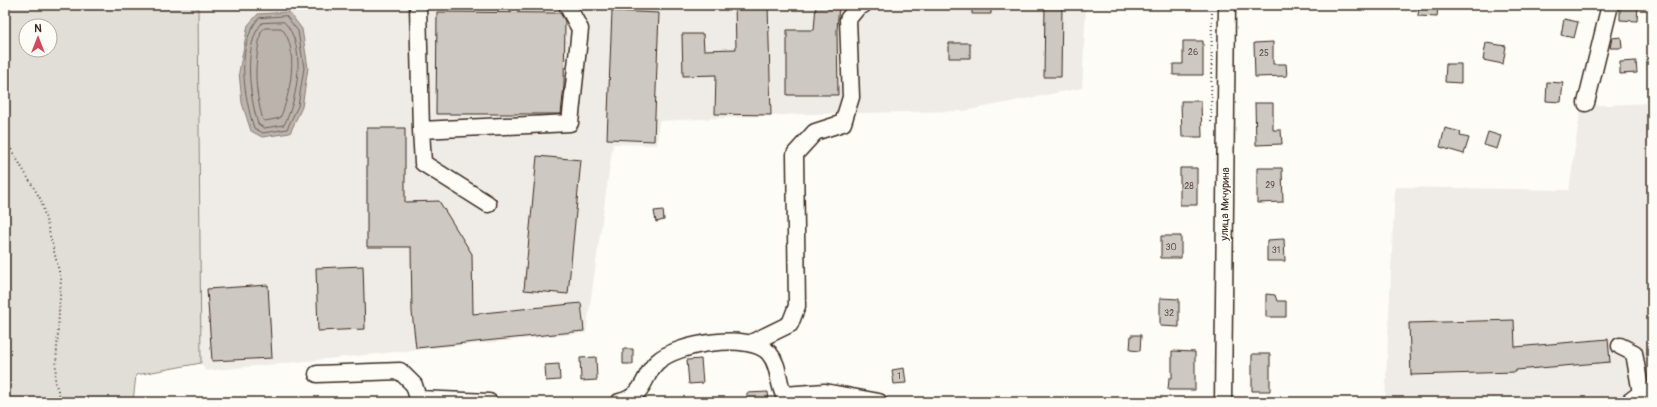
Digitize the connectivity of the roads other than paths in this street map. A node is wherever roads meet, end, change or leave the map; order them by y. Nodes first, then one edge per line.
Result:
1 (418, 5) edge
2 (566, 5) edge
3 (863, 5) edge
4 (1227, 5) edge
5 (1610, 5) edge
6 (1586, 103) dead end
7 (421, 130) junction
8 (488, 204) dead end
9 (751, 343) junction
10 (1620, 346) dead end
11 (317, 374) dead end
12 (419, 401) edge
13 (489, 402) edge
14 (619, 402) edge
15 (879, 402) edge
16 (1223, 402) edge
17 (1629, 402) edge

1 - 7 street
2 - 7 street
3 - 9 street
4 - 16 street, улица Мичурина
5 - 6 street
7 - 8 street
9 - 14 street
9 - 15 street
10 - 17 street
11 - 12 street
12 - 13 street

